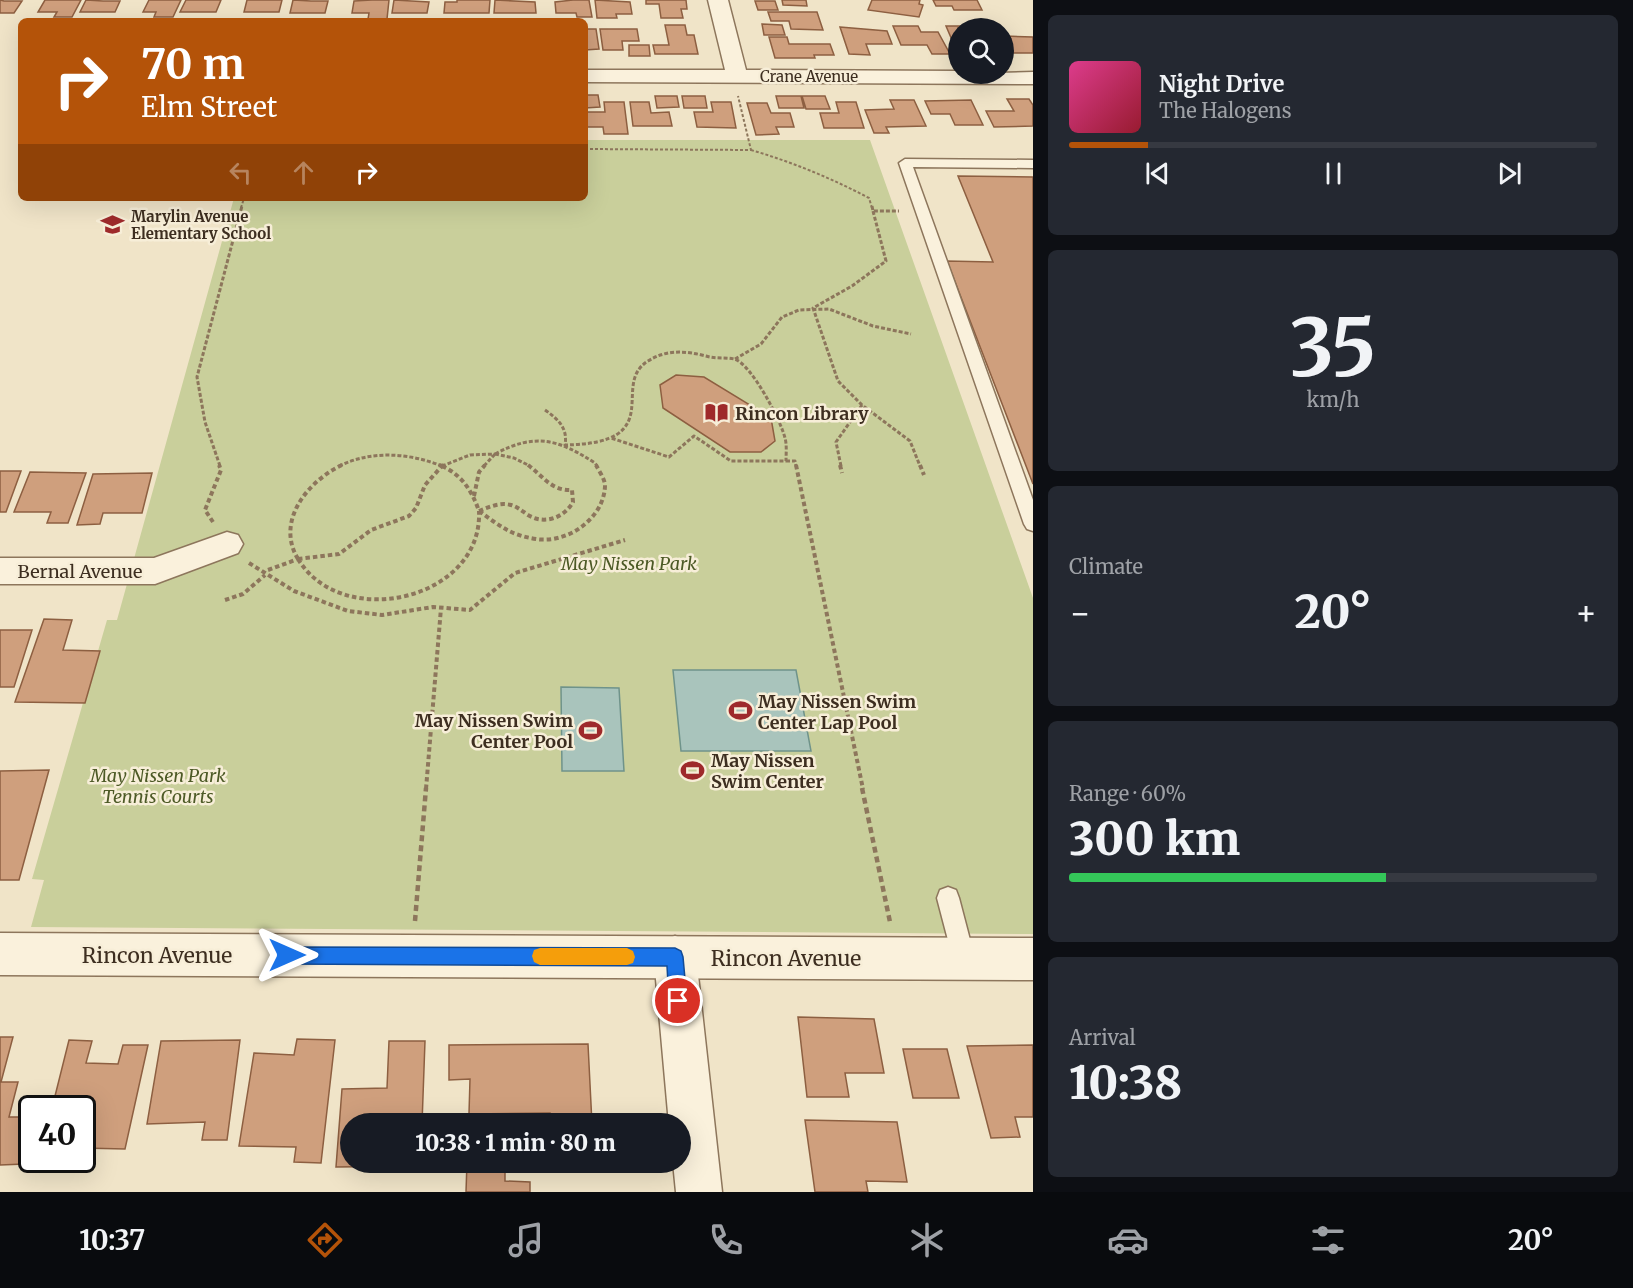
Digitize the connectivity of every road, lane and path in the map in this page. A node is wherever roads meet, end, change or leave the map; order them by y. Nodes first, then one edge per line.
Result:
1 (718, 0) edge
2 (588, 76) edge
3 (734, 76) junction
4 (1033, 78) edge
5 (588, 149) edge
6 (751, 150) junction
7 (1033, 164) edge
8 (243, 201) edge
9 (873, 211) junction
10 (922, 211) junction
11 (813, 308) junction
12 (911, 334) dead end
13 (735, 359) junction
14 (862, 405) junction
15 (545, 410) dead end
16 (611, 438) junction
17 (566, 445) junction
18 (495, 454) junction
19 (786, 461) junction
20 (442, 465) junction
21 (842, 473) dead end
22 (924, 475) dead end
23 (474, 496) junction
24 (479, 511) junction
25 (1033, 524) edge
26 (625, 540) dead end
27 (226, 544) joint
28 (298, 559) junction
29 (268, 570) dead end
30 (0, 571) edge
31 (225, 600) dead end
32 (441, 608) junction
33 (948, 898) dead end
34 (415, 921) dead end
35 (891, 925) dead end
36 (0, 954) edge
37 (675, 957) junction
38 (964, 959) junction
39 (1033, 959) edge
40 (699, 1192) edge

1 - 3 street
2 - 3 street, Crane Avenue
3 - 4 street, Crane Avenue
3 - 6 path
5 - 6 path
6 - 9 path
7 - 10 lane
8 - 27 path
9 - 10 path
9 - 11 path
10 - 25 lane
11 - 12 path
11 - 13 path
11 - 14 path
13 - 16 path
13 - 19 path
14 - 21 path
14 - 22 path
15 - 17 path
16 - 17 path
16 - 19 path
17 - 18 path
17 - 24 path
18 - 20 path
18 - 23 path
18 - 24 path
19 - 35 path
20 - 23 path
20 - 28 path
20 - 28 path
23 - 24 path
24 - 28 path
26 - 32 path
27 - 30 street, Bernal Avenue
28 - 29 path
31 - 32 path
32 - 34 path
33 - 38 lane
36 - 37 street, Rincon Avenue
37 - 38 street, Rincon Avenue
37 - 40 street
38 - 39 street, Rincon Avenue

